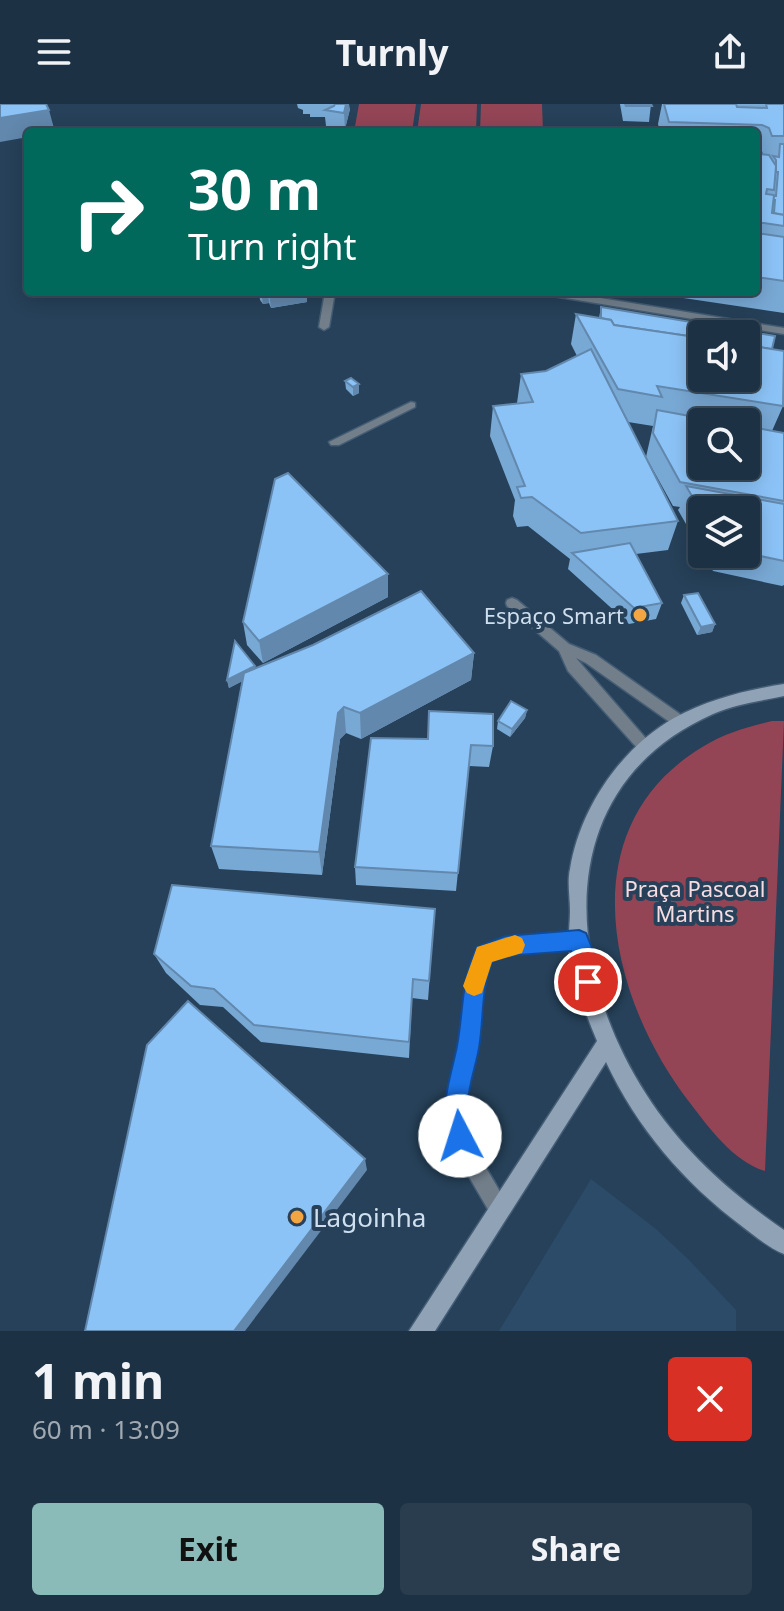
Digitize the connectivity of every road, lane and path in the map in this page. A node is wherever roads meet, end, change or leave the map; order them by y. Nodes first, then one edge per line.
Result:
1 (329, 296) edge
2 (571, 296) edge
3 (324, 327) dead end
4 (784, 331) edge
5 (411, 405) dead end
6 (335, 442) dead end
7 (512, 603) dead end
8 (564, 648) junction
9 (784, 690) edge
10 (679, 721) junction
11 (644, 746) junction
12 (579, 940) junction
13 (607, 1043) junction
14 (499, 1210) junction
15 (784, 1243) edge
16 (421, 1331) edge

1 - 3 lane
2 - 4 lane
5 - 6 lane
7 - 8 lane
8 - 10 lane
8 - 11 lane
9 - 10 street
10 - 11 street
11 - 12 street
12 - 13 street
12 - 14 lane
13 - 14 street
13 - 15 street
14 - 16 street

